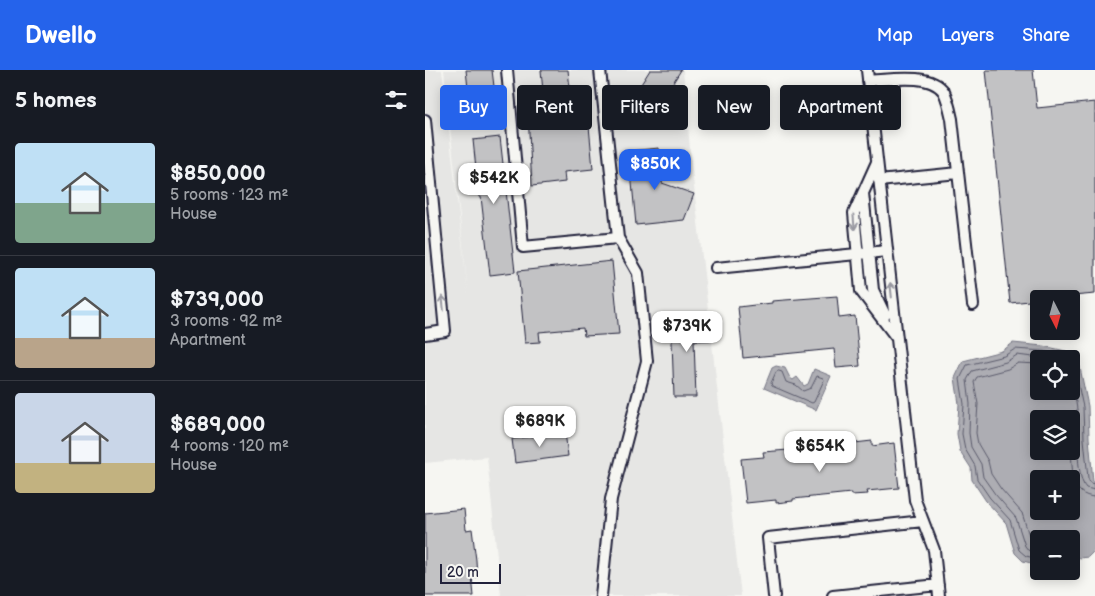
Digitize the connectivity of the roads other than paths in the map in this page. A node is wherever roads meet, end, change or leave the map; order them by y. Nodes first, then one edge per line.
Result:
1 (507, 70) edge
2 (600, 70) edge
3 (867, 70) edge
4 (868, 81) junction
5 (425, 120) edge
6 (877, 161) junction
7 (958, 174) junction
8 (879, 181) junction
9 (863, 192) junction
10 (618, 238) junction
11 (887, 251) junction
12 (869, 253) junction
13 (857, 254) junction
14 (716, 268) dead end
15 (973, 305) dead end
16 (425, 334) edge
17 (897, 338) junction
18 (923, 521) junction
19 (938, 585) junction
20 (601, 596) edge
21 (774, 596) edge
22 (833, 596) edge
23 (939, 596) edge

1 - 10 lane
2 - 10 lane
3 - 4 lane
4 - 6 lane
4 - 7 lane
16 -> 5 lane
6 - 8 lane
6 - 9 lane
7 - 8 lane
7 - 15 lane
8 - 11 lane
9 - 12 lane
9 -> 13 lane
10 - 20 lane
11 - 12 lane
17 -> 11 lane
12 - 13 lane
12 - 17 lane
13 - 14 lane
13 - 17 lane
17 - 18 lane
18 - 19 lane
18 - 21 lane
19 - 22 lane
19 - 23 lane

